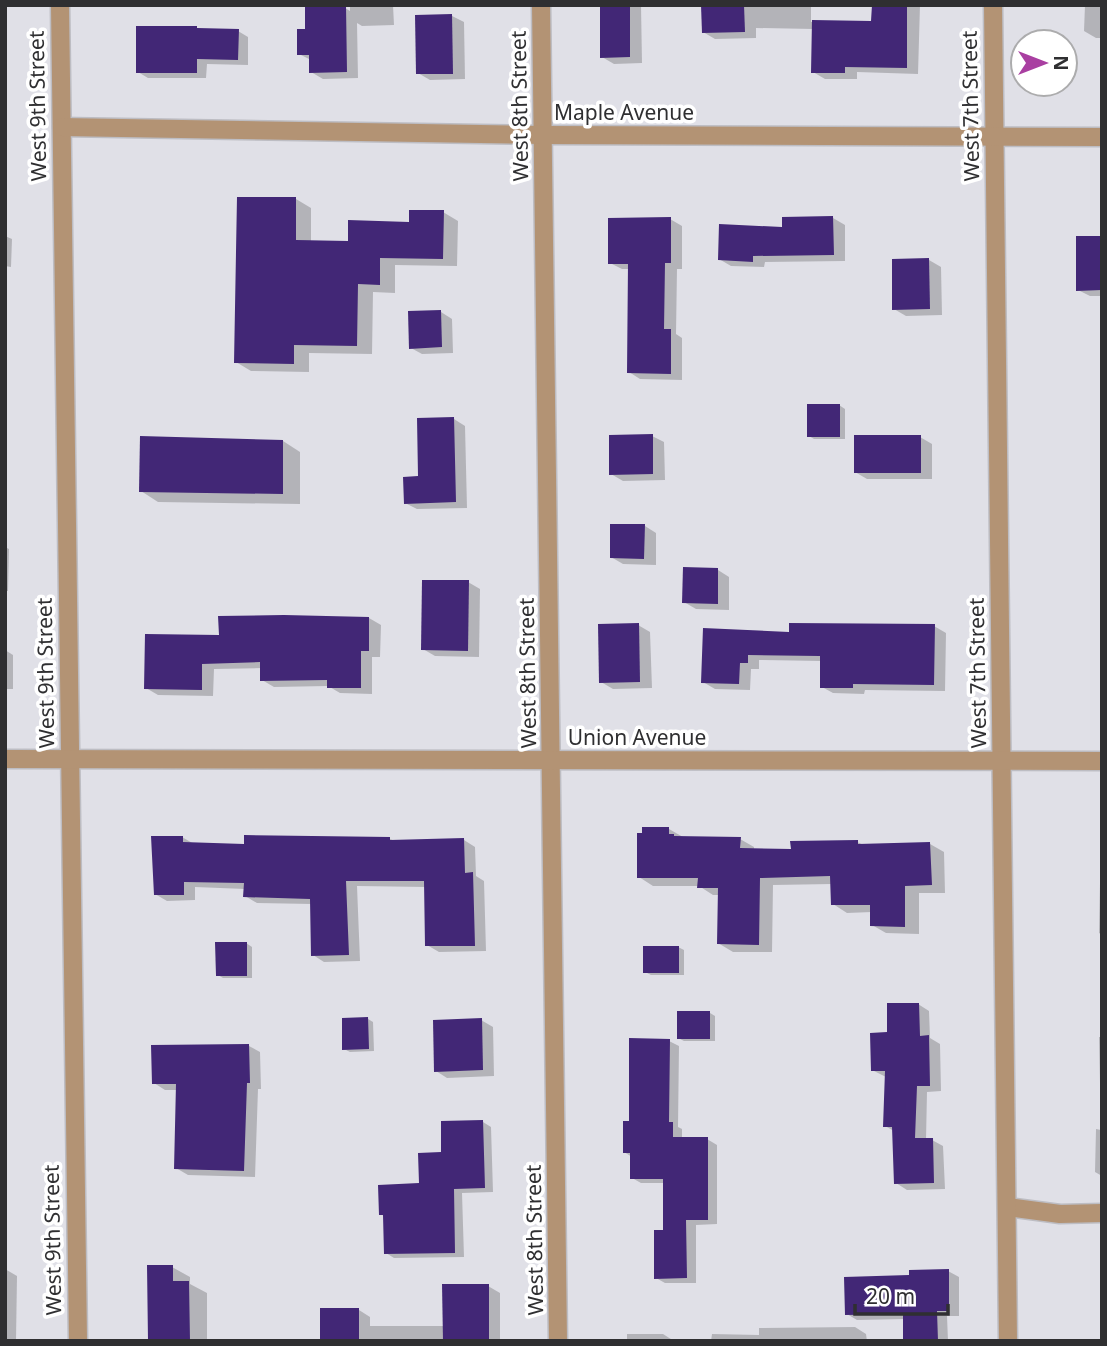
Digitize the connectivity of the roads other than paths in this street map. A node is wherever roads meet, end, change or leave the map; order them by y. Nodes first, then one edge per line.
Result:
1 (60, 5) edge
2 (541, 5) edge
3 (993, 5) edge
4 (62, 127) junction
5 (543, 135) junction
6 (994, 137) junction
7 (1102, 137) edge
8 (5, 759) edge
9 (69, 760) junction
10 (552, 761) junction
11 (1002, 761) junction
12 (1102, 761) edge
13 (1007, 1207) junction
14 (1102, 1213) edge
15 (78, 1341) edge
16 (558, 1341) edge
17 (1008, 1341) edge

1 - 4 street, West 9th Street
2 - 5 street, West 8th Street
3 - 6 street, West 7th Street
4 - 5 street, Maple Avenue
4 - 9 street, West 9th Street
5 - 6 street, Maple Avenue
5 - 10 street, West 8th Street
6 - 7 street, Maple Avenue
6 - 11 street, West 7th Street
8 - 9 street, Union Avenue
9 - 10 street, Union Avenue
9 - 15 street, West 9th Street
10 - 11 street, Union Avenue
10 - 16 street, West 8th Street
11 - 12 street, Union Avenue
11 - 13 street, West 7th Street
13 - 14 street
13 - 17 street, West 7th Street

